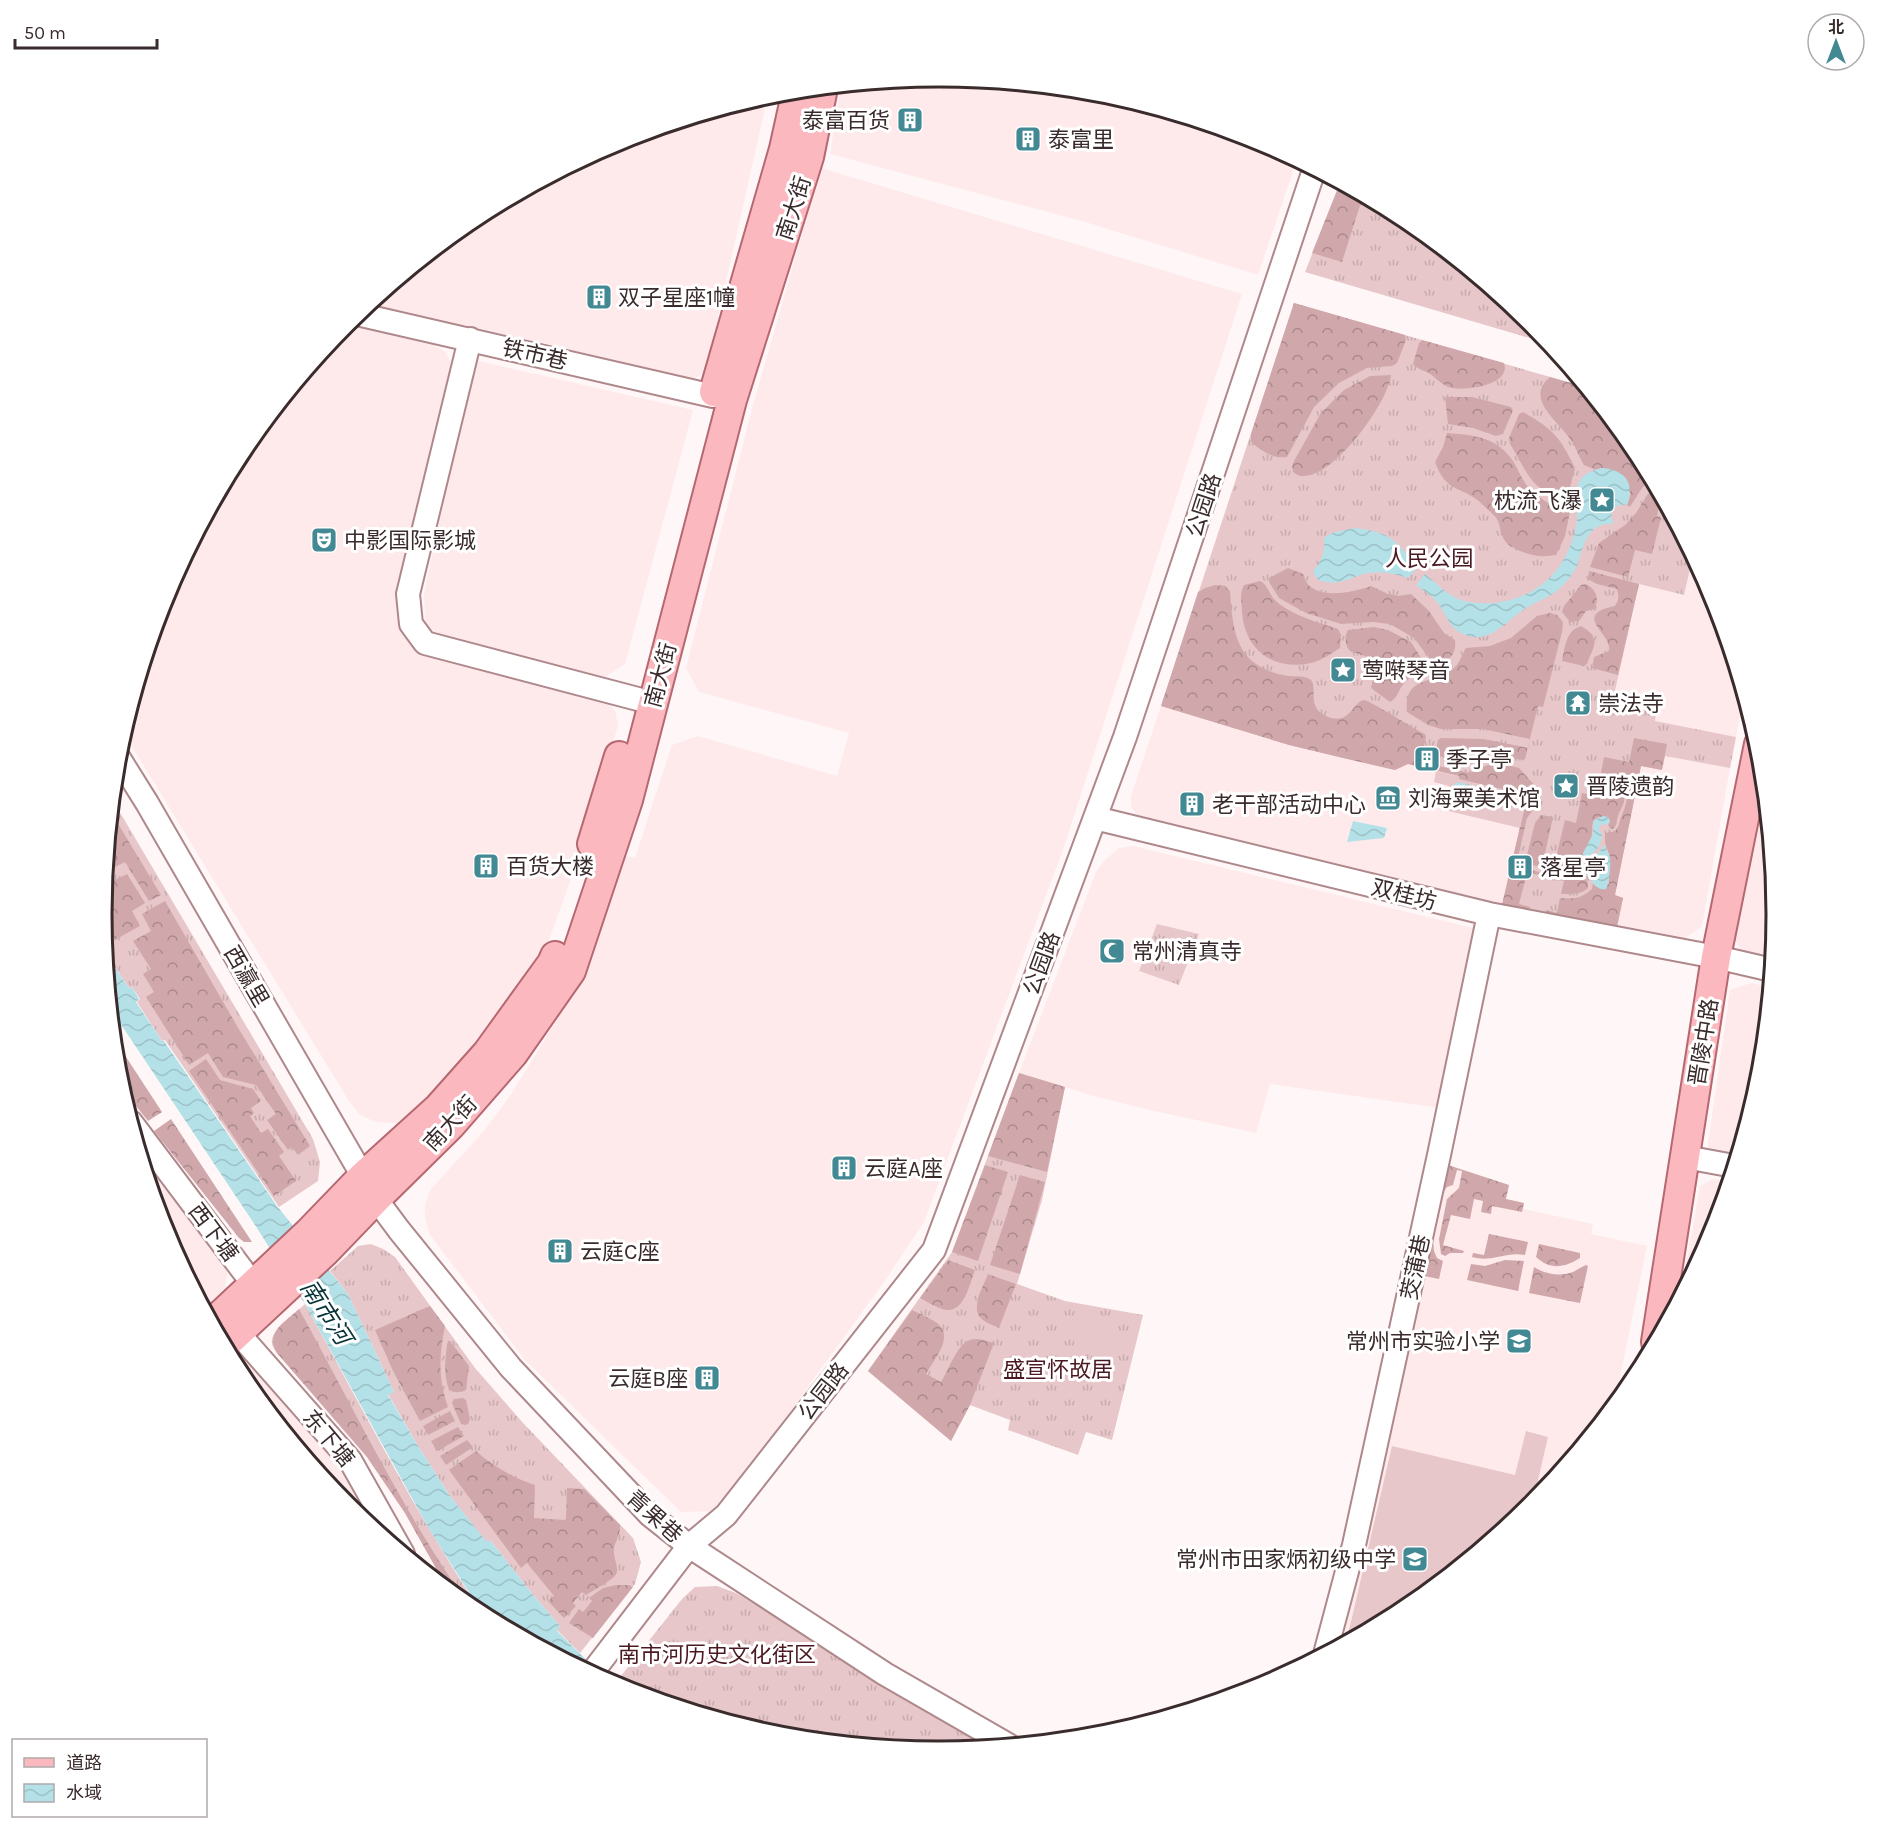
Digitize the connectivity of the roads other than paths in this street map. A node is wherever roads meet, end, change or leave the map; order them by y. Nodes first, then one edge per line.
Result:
1 (821, 96) edge
2 (795, 100) edge
3 (1312, 176) edge
4 (367, 316) edge
5 (470, 339) junction
6 (713, 396) junction
7 (644, 700) junction
8 (125, 767) edge
9 (1754, 771) edge
10 (1095, 818) junction
11 (1489, 914) junction
12 (1716, 957) junction
13 (1765, 968) edge
14 (142, 1136) edge
15 (1685, 1157) junction
16 (1727, 1165) edge
17 (369, 1187) junction
18 (269, 1281) junction
19 (217, 1319) edge
20 (1659, 1322) edge
21 (231, 1340) edge
22 (394, 1538) edge
23 (689, 1546) junction
24 (1327, 1645) edge
25 (597, 1668) edge
26 (999, 1739) edge

1 - 7 main road, 南大街
2 - 6 main road, 南大街
3 - 10 street, 公园路
4 - 5 street, 铁市巷
5 - 6 street, 铁市巷
5 - 7 street
6 - 7 main road, 南大街
7 - 17 main road, 南大街
8 - 17 street, 西瀛里
9 - 12 main road, 晋陵中路
10 - 11 street, 双桂坊
10 - 23 street, 公园路
11 - 12 street, 双桂坊
11 - 24 street, 茭蒲巷
12 - 13 street, 双桂坊
12 - 15 main road, 晋陵中路
14 - 18 street, 西下塘
15 - 16 street
15 - 20 main road, 晋陵中路
17 - 18 main road, 南大街
17 - 23 street, 青果巷
18 - 19 main road
18 - 21 main road
21 - 22 street, 东下塘
23 - 25 street, 公园路
23 - 26 street, 青果巷

